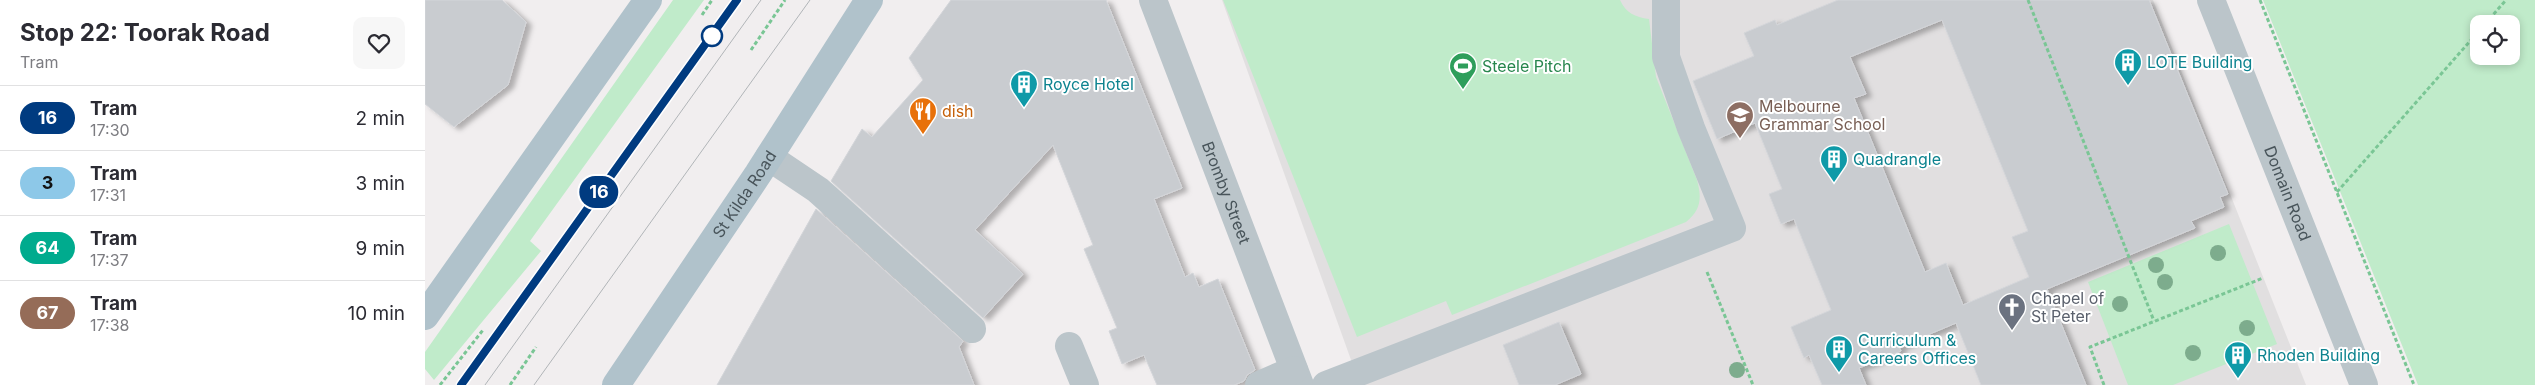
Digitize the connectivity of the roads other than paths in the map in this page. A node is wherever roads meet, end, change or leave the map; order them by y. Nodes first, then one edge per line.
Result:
1 (649, 0) edge
2 (869, 0) edge
3 (1153, 0) edge
4 (1666, 0) edge
5 (2211, 0) edge
6 (769, 157) junction
7 (425, 316) edge
8 (972, 329) dead end
9 (1069, 346) dead end
10 (1297, 378) edge
11 (616, 385) edge
12 (1085, 385) edge
13 (1259, 385) edge
14 (1326, 385) edge
15 (2364, 385) edge

1 - 7 main road
2 - 6 main road, St Kilda Road
3 - 10 street, Bromby Street
4 - 14 street
5 - 15 street, Domain Road
6 - 8 street
6 - 11 main road, St Kilda Road
9 - 12 street
10 - 13 street

